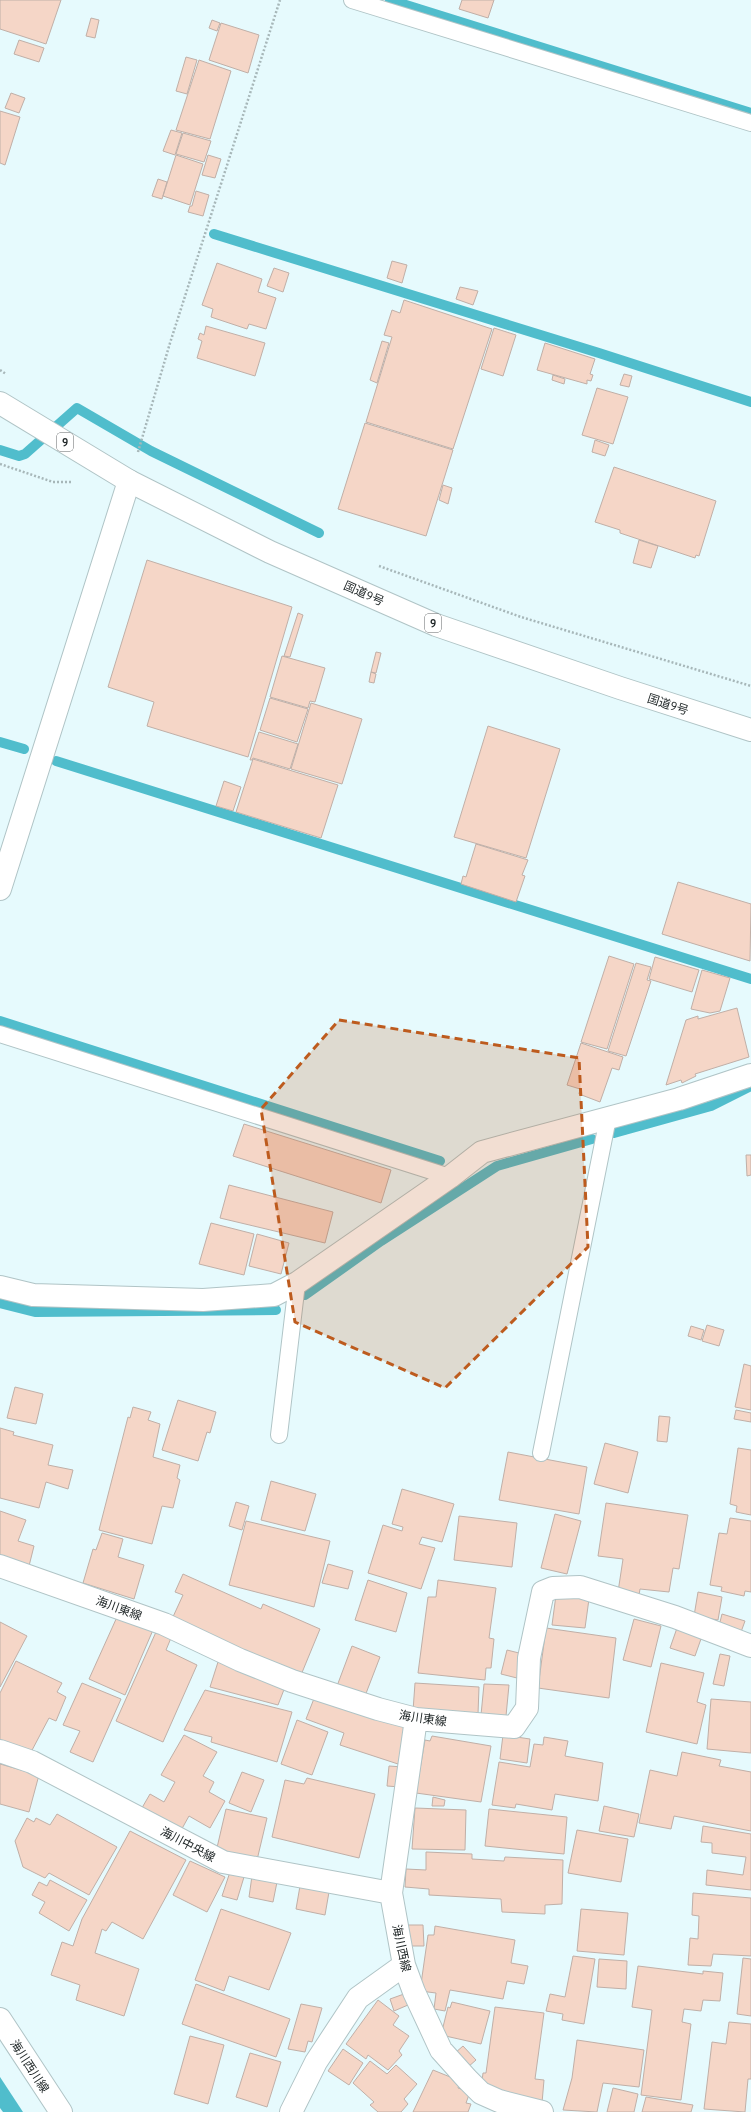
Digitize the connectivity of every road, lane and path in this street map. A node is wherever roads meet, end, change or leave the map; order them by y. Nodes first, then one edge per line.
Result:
1 (280, 0) edge
2 (352, 0) edge
3 (751, 123) edge
4 (0, 370) edge
5 (13, 378) dead end
6 (0, 403) edge
7 (131, 451) dead end
8 (129, 481) junction
9 (373, 564) dead end
10 (751, 686) edge
11 (751, 730) edge
12 (0, 888) edge
13 (0, 1034) edge
14 (751, 1075) edge
15 (608, 1118) junction
16 (450, 1177) junction
17 (297, 1283) junction
18 (0, 1287) edge
19 (279, 1435) dead end
20 (541, 1452) dead end
21 (0, 1566) edge
22 (751, 1646) edge
23 (416, 1719) junction
24 (0, 1751) edge
25 (391, 1892) junction
26 (404, 1965) junction
27 (0, 2019) edge
28 (61, 2112) edge
29 (291, 2112) edge
30 (542, 2112) edge

1 - 7 path
2 - 3 lane
4 - 5 path
6 - 8 main road, 国道9号 / 9
8 - 11 main road, 国道9号 / 9
8 - 12 main road
9 - 10 path
13 - 16 lane
14 - 15 main road
15 - 16 main road
15 - 20 lane
16 - 17 main road
17 - 18 main road
17 - 19 lane
21 - 23 main road, 海川東線
22 - 23 main road, 海川東線
23 - 25 main road, 海川西線
24 - 25 main road, 海川中央線
25 - 26 main road, 海川西線
26 - 29 main road
26 - 30 main road, 海川西線
27 - 28 main road, 海川西川線

